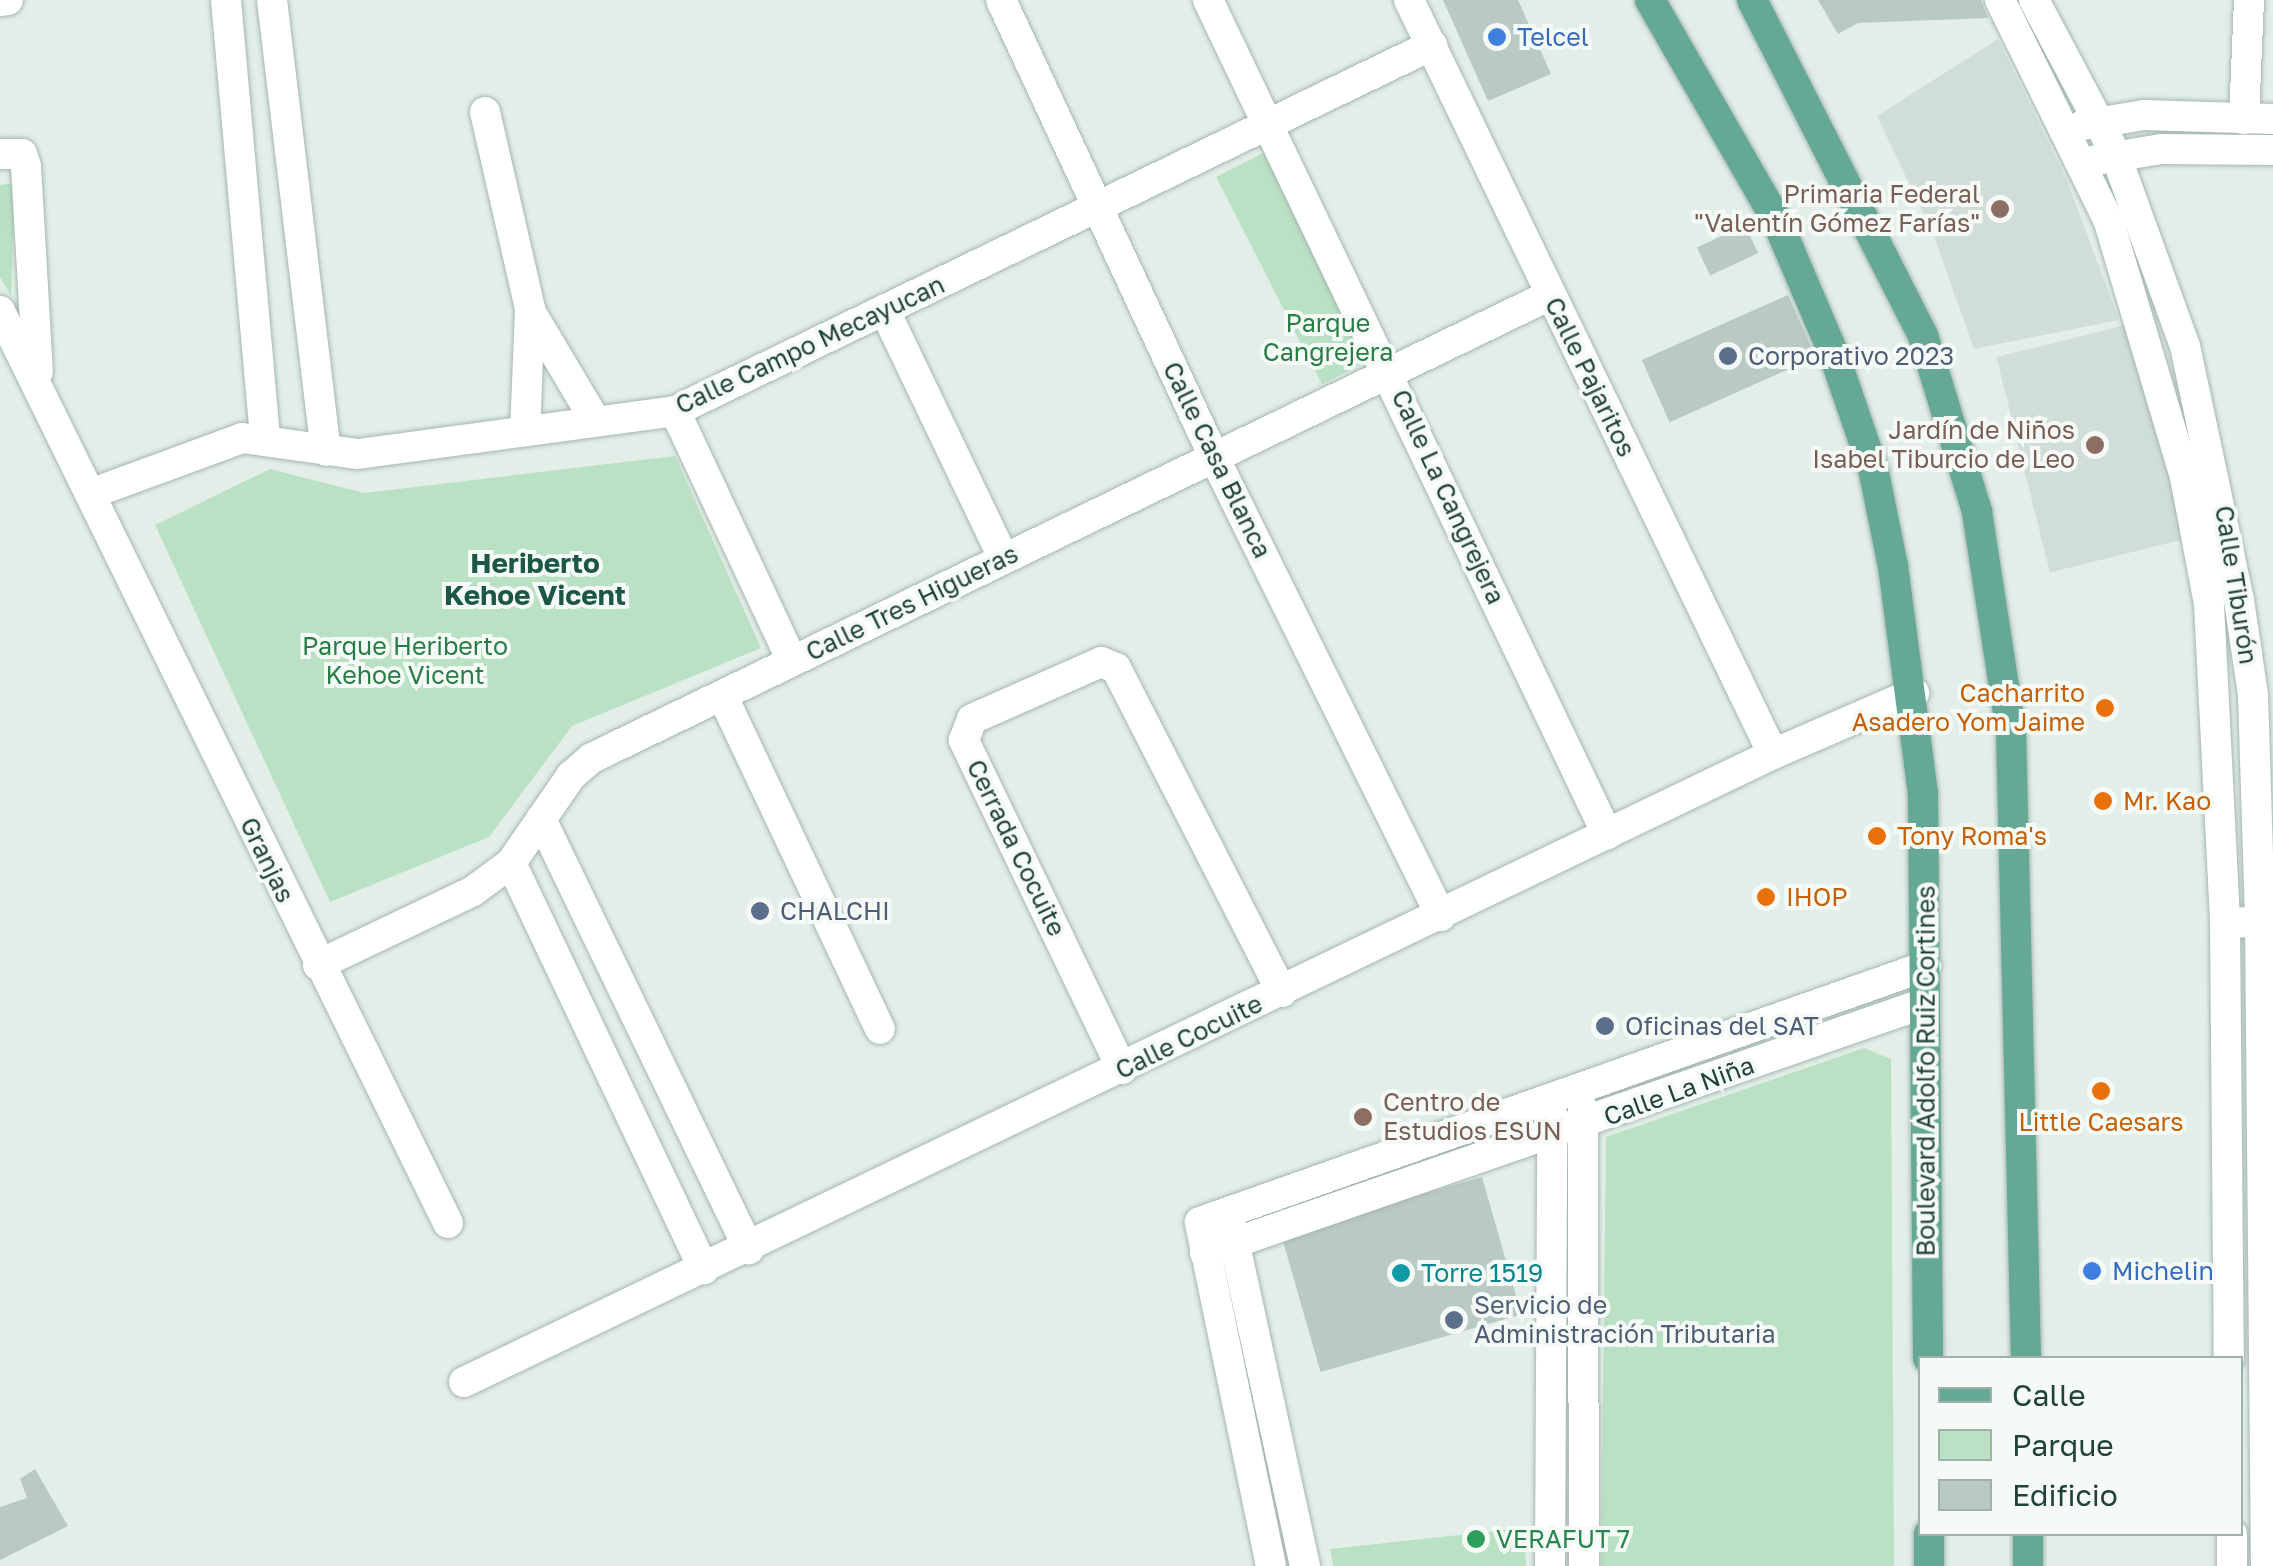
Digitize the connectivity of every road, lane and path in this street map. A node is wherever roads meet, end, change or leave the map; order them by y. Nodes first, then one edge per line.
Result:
1 (8, 0) edge
2 (226, 0) edge
3 (272, 0) edge
4 (1001, 0) edge
5 (1208, 0) edge
6 (1409, 0) edge
7 (1650, 0) edge
8 (1752, 0) edge
9 (2000, 0) edge
10 (2034, 0) edge
11 (2249, 0) edge
12 (0, 1) edge
13 (1432, 45) junction
14 (486, 112) dead end
15 (2098, 118) junction
16 (2259, 118) edge
17 (1270, 124) junction
18 (2069, 130) junction
19 (2273, 150) edge
20 (2116, 153) junction
21 (0, 154) edge
22 (2084, 164) junction
23 (296, 198) junction
24 (244, 200) junction
25 (1097, 208) junction
26 (1550, 294) junction
27 (530, 310) junction
28 (0, 311) edge
29 (885, 311) junction
30 (1388, 370) junction
31 (38, 380) junction
32 (675, 411) junction
33 (595, 420) junction
34 (525, 431) junction
35 (265, 438) junction
36 (326, 451) junction
37 (1214, 457) junction
38 (90, 494) junction
39 (1004, 559) junction
40 (792, 660) junction
41 (1914, 693) junction
42 (723, 697) junction
43 (1773, 754) junction
44 (540, 819) junction
45 (1607, 834) junction
46 (511, 863) junction
47 (1442, 916) junction
48 (2225, 922) junction
49 (2260, 922) junction
50 (318, 965) junction
51 (1926, 966) junction
52 (1282, 992) junction
53 (1925, 1003) junction
54 (880, 1028) dead end
55 (1122, 1069) junction
56 (1567, 1092) junction
57 (1583, 1125) junction
58 (1551, 1134) junction
59 (448, 1223) dead end
60 (1221, 1225) junction
61 (749, 1249) junction
62 (704, 1270) junction
63 (1928, 1356) edge
64 (2026, 1356) edge
65 (2229, 1356) edge
66 (464, 1382) dead end
67 (1929, 1536) edge
68 (2028, 1536) edge
69 (2232, 1536) edge
70 (1271, 1566) edge
71 (1305, 1566) edge
72 (1550, 1566) edge
73 (1584, 1566) edge
74 (1929, 1566) edge
75 (2028, 1566) edge
76 (2232, 1566) edge
77 (2266, 1566) edge

1 - 12 street
2 - 24 street
3 - 23 street
4 - 25 street, Calle Casa Blanca
5 - 17 street, Calle La Cangrejera
6 - 13 street, Calle Pajaritos
7 - 41 main road, Boulevard Adolfo Ruiz Cortines
8 - 64 main road
9 - 18 street, Calle Tiburón
10 - 15 street, Calle Tiburón
11 - 16 street
13 - 17 street, Calle Campo Mecayucan
13 - 26 street, Calle Pajaritos
14 - 27 street
15 - 16 street
15 - 18 street
15 - 20 street, Calle Tiburón
17 - 25 street, Calle Campo Mecayucan
17 - 30 street, Calle La Cangrejera
18 - 22 street, Calle Tiburón
19 - 20 street
20 - 22 street
20 - 49 street, Calle Tiburón
21 - 31 street
22 - 48 street, Calle Tiburón
23 - 24 street
23 - 36 street
24 - 35 street
25 - 29 street, Calle Campo Mecayucan
25 - 37 street, Calle Casa Blanca
26 - 30 street, Calle Tres Higueras
26 - 43 street, Calle Pajaritos
27 - 33 street
27 - 34 street
28 - 31 street, Granjas
29 - 32 street, Calle Campo Mecayucan
29 - 39 street
30 - 37 street, Calle Tres Higueras
30 - 45 street, Calle La Cangrejera
31 - 38 street, Granjas
32 - 33 street, Calle Campo Mecayucan
32 - 40 street
33 - 34 street, Calle Campo Mecayucan
34 - 36 street, Calle Campo Mecayucan
35 - 36 street, Calle Campo Mecayucan
35 - 38 street, Calle Campo Mecayucan
37 - 39 street, Calle Tres Higueras
37 - 47 street, Calle Casa Blanca
38 - 50 street, Granjas
39 - 40 street, Calle Tres Higueras
40 - 42 street, Calle Tres Higueras
41 - 43 street, Calle Cocuite
41 - 51 main road, Boulevard Adolfo Ruiz Cortines
42 - 44 street, Calle Tres Higueras
42 - 54 street
43 - 45 street, Calle Cocuite
44 - 46 street, Calle Tres Higueras
44 - 61 street
45 - 47 street, Calle Cocuite
46 - 50 street, Calle Tres Higueras
46 - 62 street
47 - 52 street, Calle Cocuite
48 - 49 street
48 - 65 street, Calle Tiburón
49 - 77 street, Calle Tiburón
50 - 59 street, Granjas
51 - 53 main road, Boulevard Adolfo Ruiz Cortines
51 - 56 street, Calle La Niña
52 - 55 street, Calle Cocuite
52 - 55 street, Cerrada Cocuite
53 - 57 street, Calle La Niña
53 - 63 main road, Boulevard Adolfo Ruiz Cortines
55 - 61 street, Calle Cocuite
56 - 57 street
56 - 58 street
56 - 60 street, Calle La Niña
57 - 58 street, Calle La Niña
57 - 73 street
58 - 60 street, Calle La Niña
58 - 72 street
60 - 70 street
60 - 71 street
61 - 62 street, Calle Cocuite
62 - 66 street, Calle Cocuite
67 - 74 main road
68 - 75 main road
69 - 76 street

